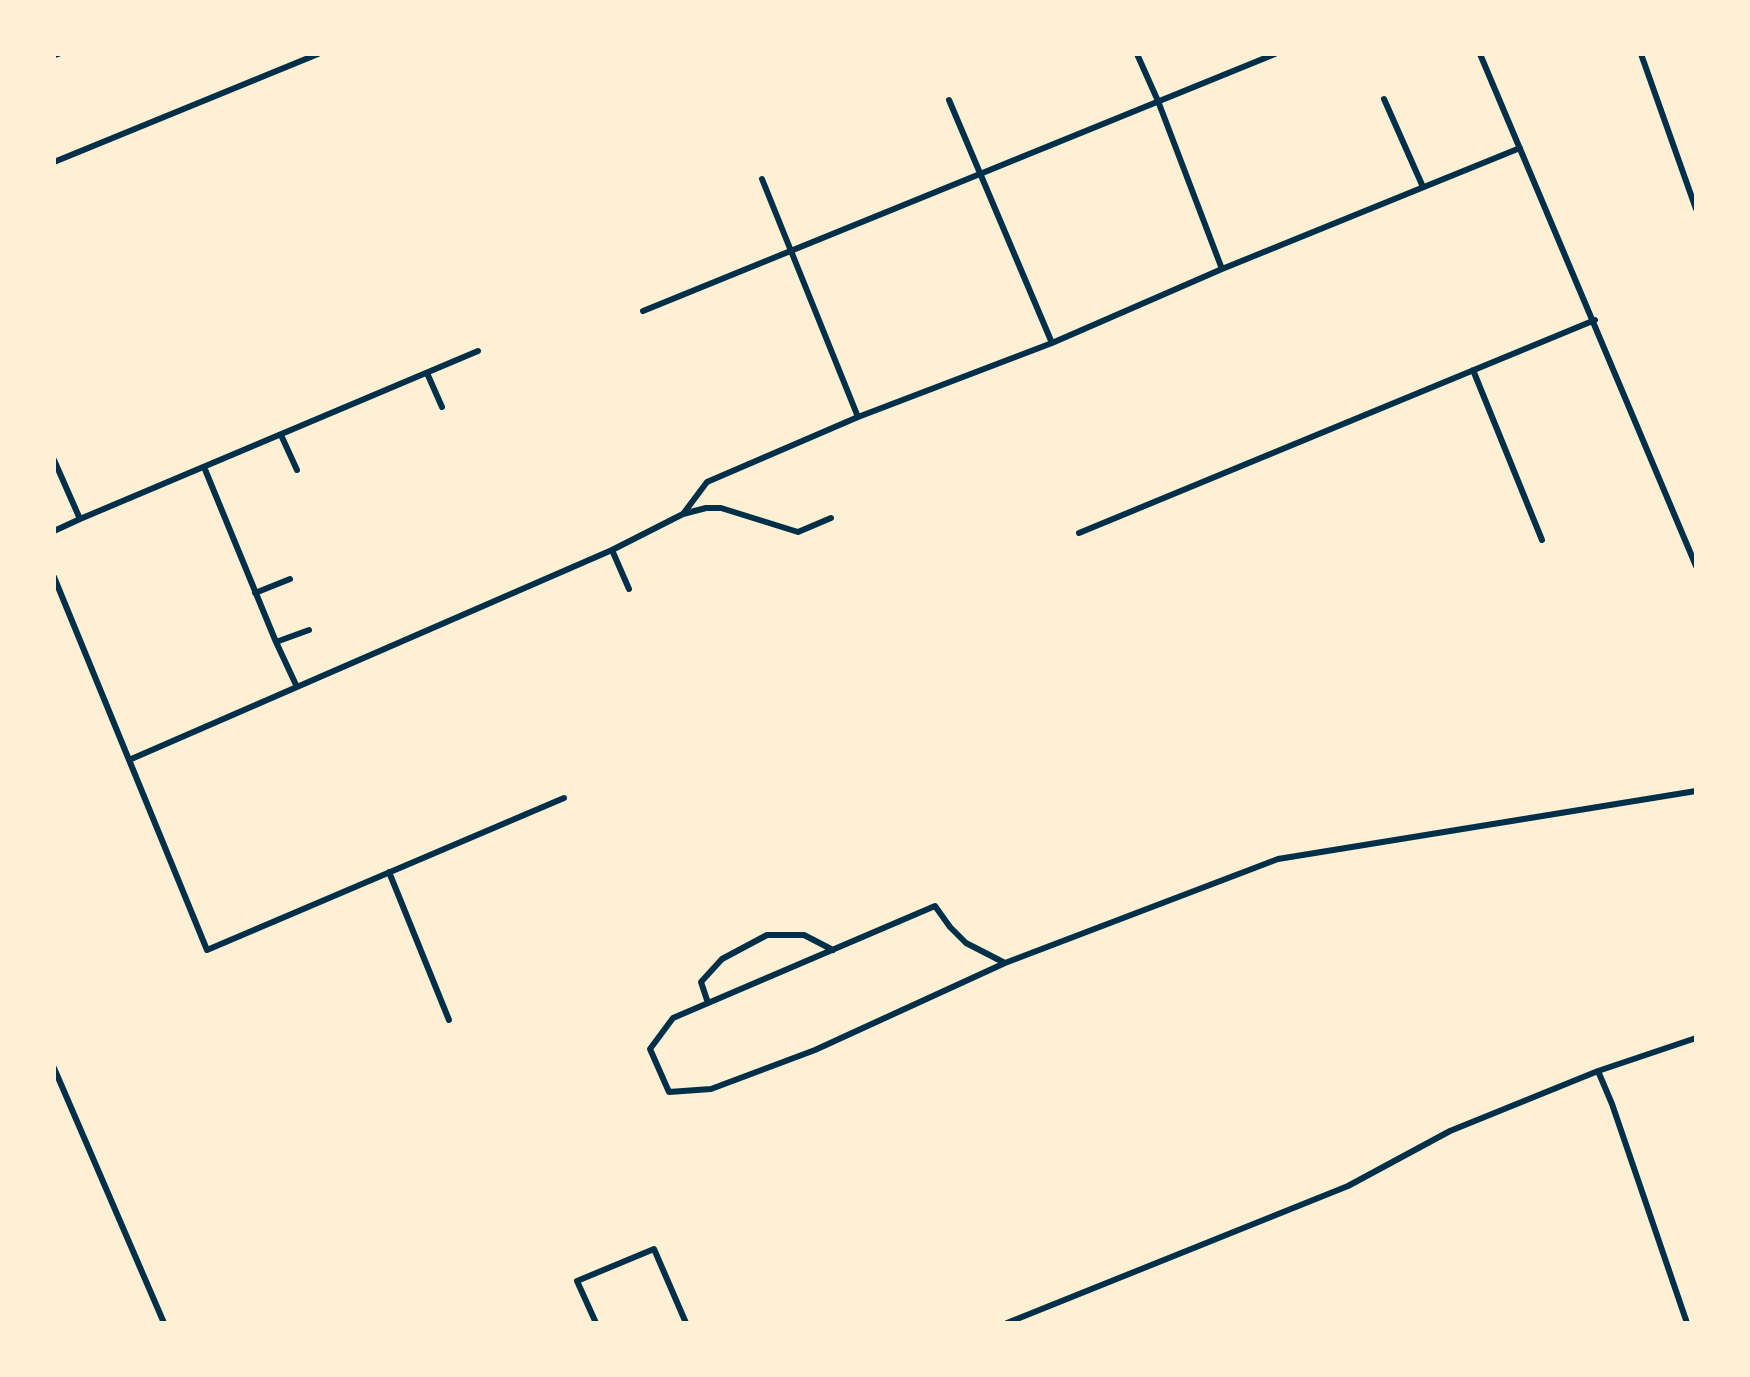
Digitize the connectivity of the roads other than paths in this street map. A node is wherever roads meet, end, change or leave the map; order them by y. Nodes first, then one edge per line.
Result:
1 (318, 54) edge
2 (1137, 54) edge
3 (1275, 54) edge
4 (1480, 54) edge
5 (1641, 54) edge
6 (1384, 99) dead end
7 (949, 100) dead end
8 (1158, 101) junction
9 (1520, 148) junction
10 (54, 162) edge
11 (979, 174) junction
12 (762, 179) dead end
13 (1423, 187) junction
14 (1696, 209) edge
15 (792, 250) junction
16 (1222, 269) junction
17 (643, 311) dead end
18 (1595, 320) junction
19 (1052, 343) junction
20 (478, 351) dead end
21 (1473, 370) junction
22 (427, 373) junction
23 (442, 407) dead end
24 (858, 417) junction
25 (281, 435) junction
26 (54, 460) edge
27 (204, 467) junction
28 (297, 470) dead end
29 (683, 514) junction
30 (831, 518) dead end
31 (80, 519) junction
32 (54, 531) edge
33 (1079, 533) dead end
34 (1542, 540) dead end
35 (612, 550) junction
36 (1696, 566) edge
37 (54, 577) edge
38 (290, 579) dead end
39 (629, 589) dead end
40 (255, 593) junction
41 (309, 630) dead end
42 (276, 642) junction
43 (297, 687) junction
44 (129, 760) junction
45 (1696, 791) edge
46 (564, 798) dead end
47 (389, 872) junction
48 (833, 950) junction
49 (1005, 963) junction
50 (708, 1003) junction
51 (449, 1020) dead end
52 (1696, 1038) edge
53 (54, 1068) edge
54 (1598, 1071) junction
55 (164, 1323) edge
56 (596, 1323) edge
57 (686, 1323) edge
58 (1007, 1323) edge
59 (1687, 1323) edge

1 - 10 lane
2 - 8 lane
3 - 8 lane
4 - 9 lane
5 - 14 lane
6 - 13 lane
7 - 11 lane
8 - 11 lane
8 - 16 lane
9 - 13 lane
9 - 18 lane
11 - 15 lane
11 - 19 lane
12 - 15 lane
13 - 16 lane
15 - 17 lane
15 - 24 lane
16 - 19 lane
18 - 21 lane
18 - 36 lane
19 - 24 lane
20 - 22 lane
21 - 33 lane
21 - 34 lane
22 - 23 lane
22 - 25 lane
24 - 29 lane
25 - 27 lane
25 - 28 lane
26 - 31 lane
27 - 31 lane
27 - 40 lane
29 - 30 lane
29 - 35 lane
31 - 32 lane
35 - 39 lane
35 - 43 lane
37 - 44 lane
38 - 40 lane
40 - 42 lane
41 - 42 lane
42 - 43 lane
43 - 44 lane
44 - 47 lane
45 - 49 lane
46 - 47 lane
47 - 51 lane
48 - 49 lane
48 - 50 lane
48 - 50 lane
49 - 50 lane
52 - 54 lane
53 - 55 lane
54 - 58 lane
54 - 59 lane
56 - 57 lane

